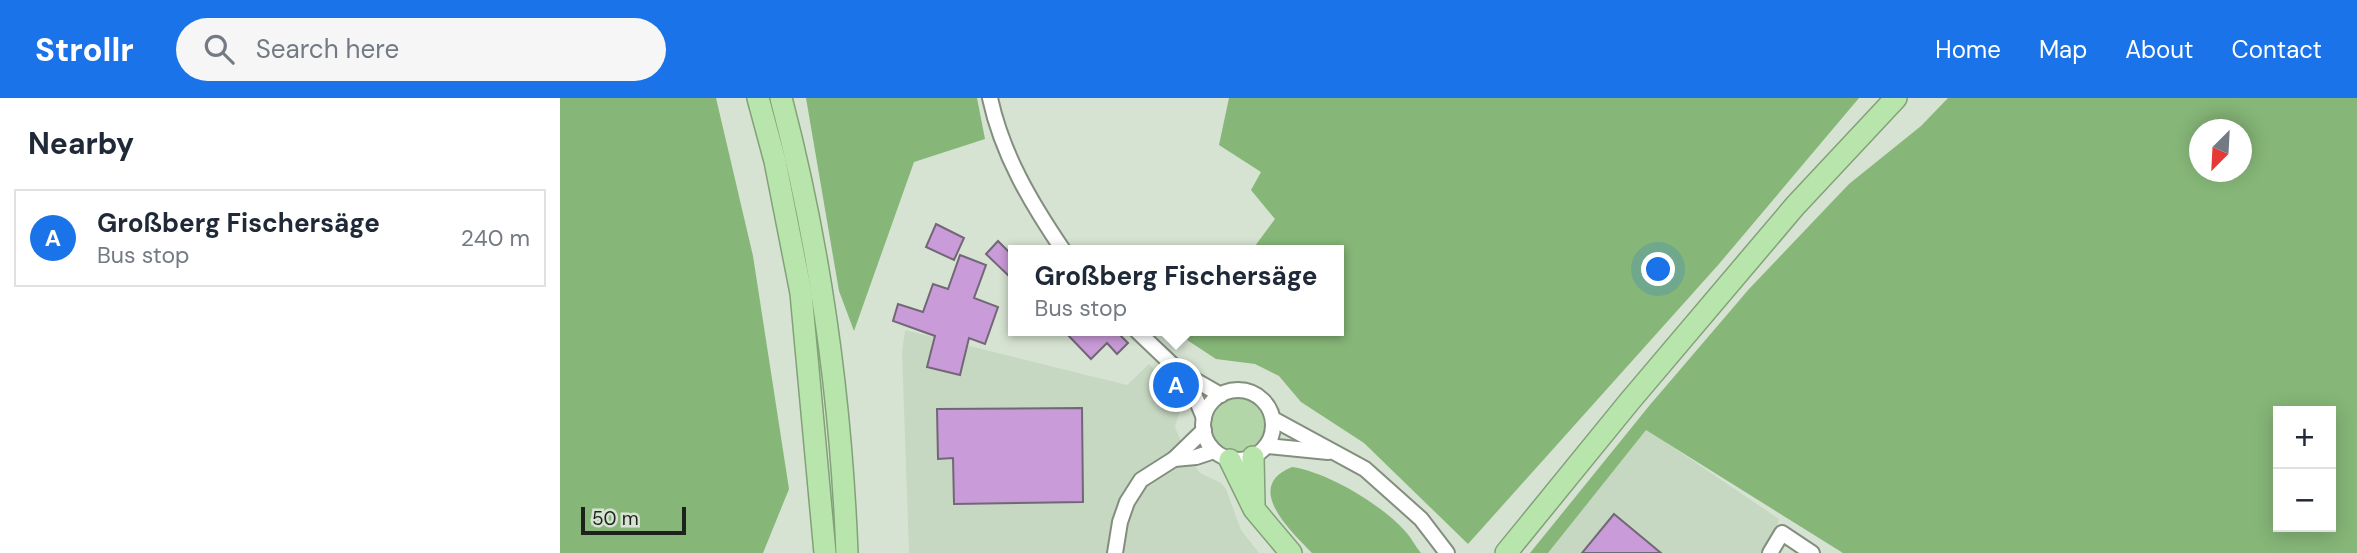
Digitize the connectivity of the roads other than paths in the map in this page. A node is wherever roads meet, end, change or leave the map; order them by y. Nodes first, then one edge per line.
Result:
1 (758, 98) edge
2 (781, 98) edge
3 (990, 98) edge
4 (1896, 98) edge
5 (1060, 245) edge
6 (1143, 336) edge
7 (1180, 370) junction
8 (1221, 395) junction
9 (1273, 418) junction
10 (1204, 424) junction
11 (1260, 452) junction
12 (1334, 452) junction
13 (1222, 455) junction
14 (1174, 459) junction
15 (1254, 509) junction
16 (825, 553) edge
17 (847, 553) edge
18 (1115, 553) edge
19 (1291, 553) edge
20 (1447, 553) edge
21 (1506, 553) edge
22 (1770, 553) edge
23 (1812, 553) edge

1 - 16 highway
2 - 17 highway
3 - 5 street
4 - 21 highway
6 - 7 street
7 - 8 street
7 - 10 street
8 - 9 street
8 - 10 street
9 - 11 street
9 - 12 street
10 - 13 street
10 - 14 street
11 - 12 street
11 - 13 street
11 - 15 highway
12 - 20 street
13 - 14 street
13 - 15 highway
14 - 18 street
15 - 19 highway
22 - 23 street

